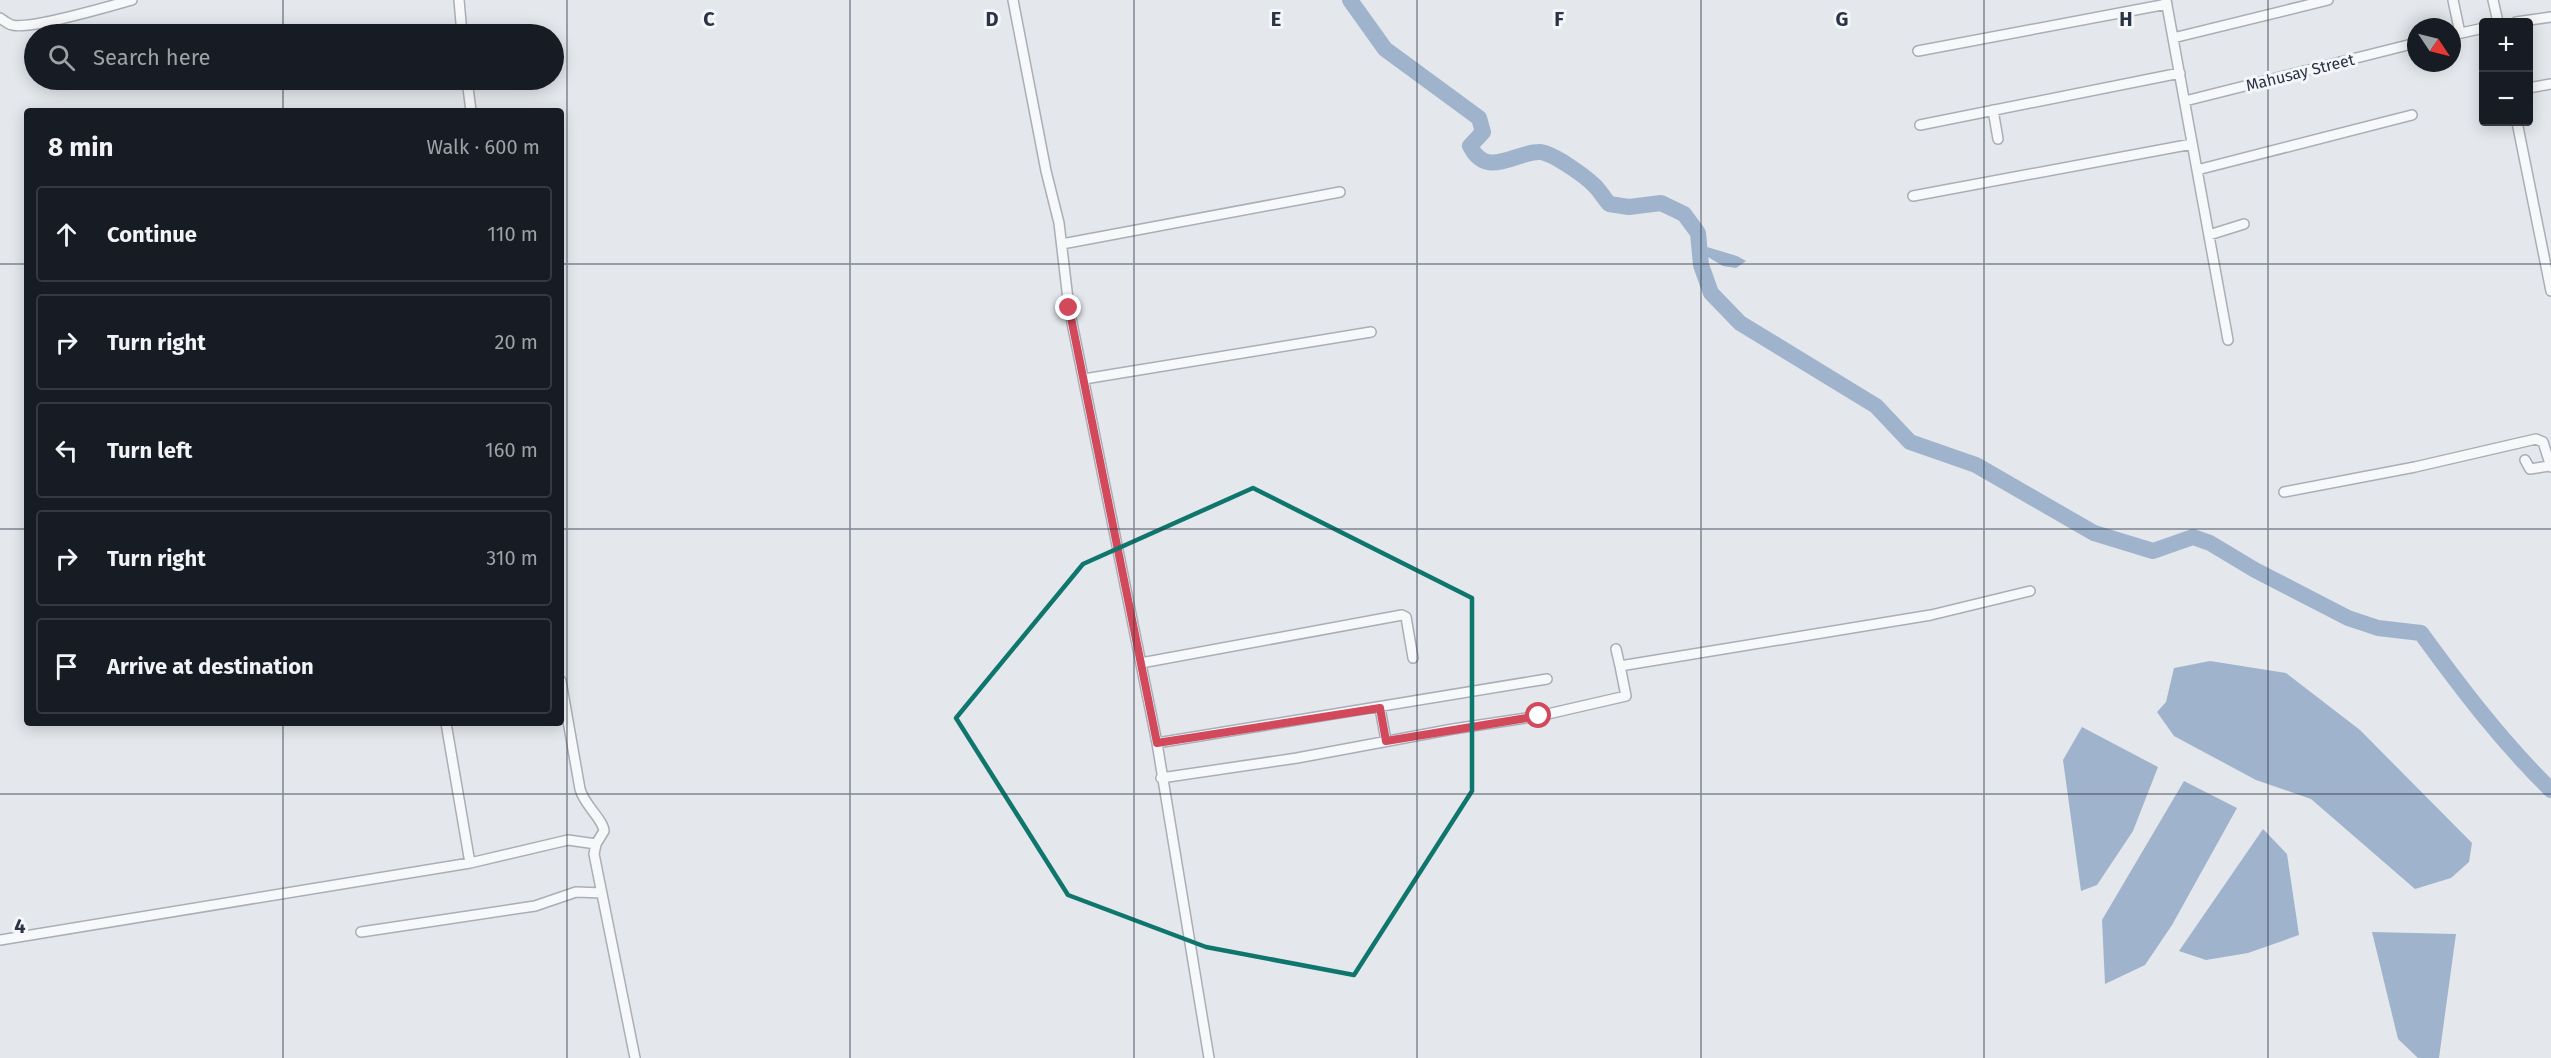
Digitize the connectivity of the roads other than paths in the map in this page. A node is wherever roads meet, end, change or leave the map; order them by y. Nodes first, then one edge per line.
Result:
1 (132, 0) edge
2 (459, 0) edge
3 (1013, 0) edge
4 (2328, 0) edge
5 (2453, 0) edge
6 (2493, 0) edge
7 (2166, 2) edge
8 (2551, 17) edge
9 (0, 18) edge
10 (2455, 18) edge
11 (2497, 18) edge
12 (2533, 20) edge
13 (24, 24) edge
14 (28, 24) edge
15 (461, 24) edge
16 (2479, 29) edge
17 (2461, 33) edge
18 (2173, 38) junction
19 (2407, 45) edge
20 (1918, 51) dead end
21 (2180, 73) junction
22 (2551, 84) edge
23 (2533, 87) edge
24 (468, 90) edge
25 (2185, 101) junction
26 (471, 108) edge
27 (1993, 110) junction
28 (2412, 114) dead end
29 (1920, 125) dead end
30 (2518, 126) edge
31 (1998, 140) dead end
32 (2192, 144) junction
33 (2197, 170) junction
34 (1340, 192) dead end
35 (1913, 196) dead end
36 (2244, 224) dead end
37 (2209, 236) junction
38 (1062, 244) junction
39 (2548, 269) edge
40 (2551, 291) edge
41 (1371, 332) dead end
42 (2228, 340) dead end
43 (1084, 379) junction
44 (2525, 460) dead end
45 (2550, 466) edge
46 (2283, 492) dead end
47 (2030, 591) dead end
48 (1616, 649) dead end
49 (1413, 658) dead end
50 (1141, 663) junction
51 (1620, 666) junction
52 (1547, 679) dead end
53 (564, 699) edge
54 (1380, 708) junction
55 (447, 726) edge
56 (1386, 741) junction
57 (1157, 743) junction
58 (1161, 778) junction
59 (596, 843) junction
60 (470, 863) junction
61 (602, 893) junction
62 (361, 932) dead end
63 (0, 940) edge
64 (635, 1058) edge
65 (1209, 1058) edge

1 - 14 street
2 - 15 street
3 - 38 street
4 - 18 street
5 - 10 street
6 - 11 street
7 - 18 street
7 - 20 street
8 - 12 street
9 - 13 street
16 - 17 street
18 - 21 street
19 - 25 street, Mahusay Street
21 - 25 street
21 - 27 street
22 - 23 street
24 - 26 street
25 - 32 street
27 - 29 street
27 - 31 street
28 - 33 street
30 - 39 street
32 - 33 street
32 - 35 street
33 - 37 street
34 - 38 street
36 - 37 street
37 - 42 street
38 - 43 street
39 - 40 street
41 - 43 street
43 - 50 street
44 - 45 street
45 - 46 street
47 - 51 street
48 - 51 street
49 - 50 street
50 - 57 street
51 - 56 street
52 - 54 street
53 - 59 street
54 - 56 street
54 - 57 street
55 - 60 street
56 - 58 street
57 - 58 street
58 - 65 street
59 - 60 street
59 - 61 street
60 - 63 street
61 - 62 street
61 - 64 street

